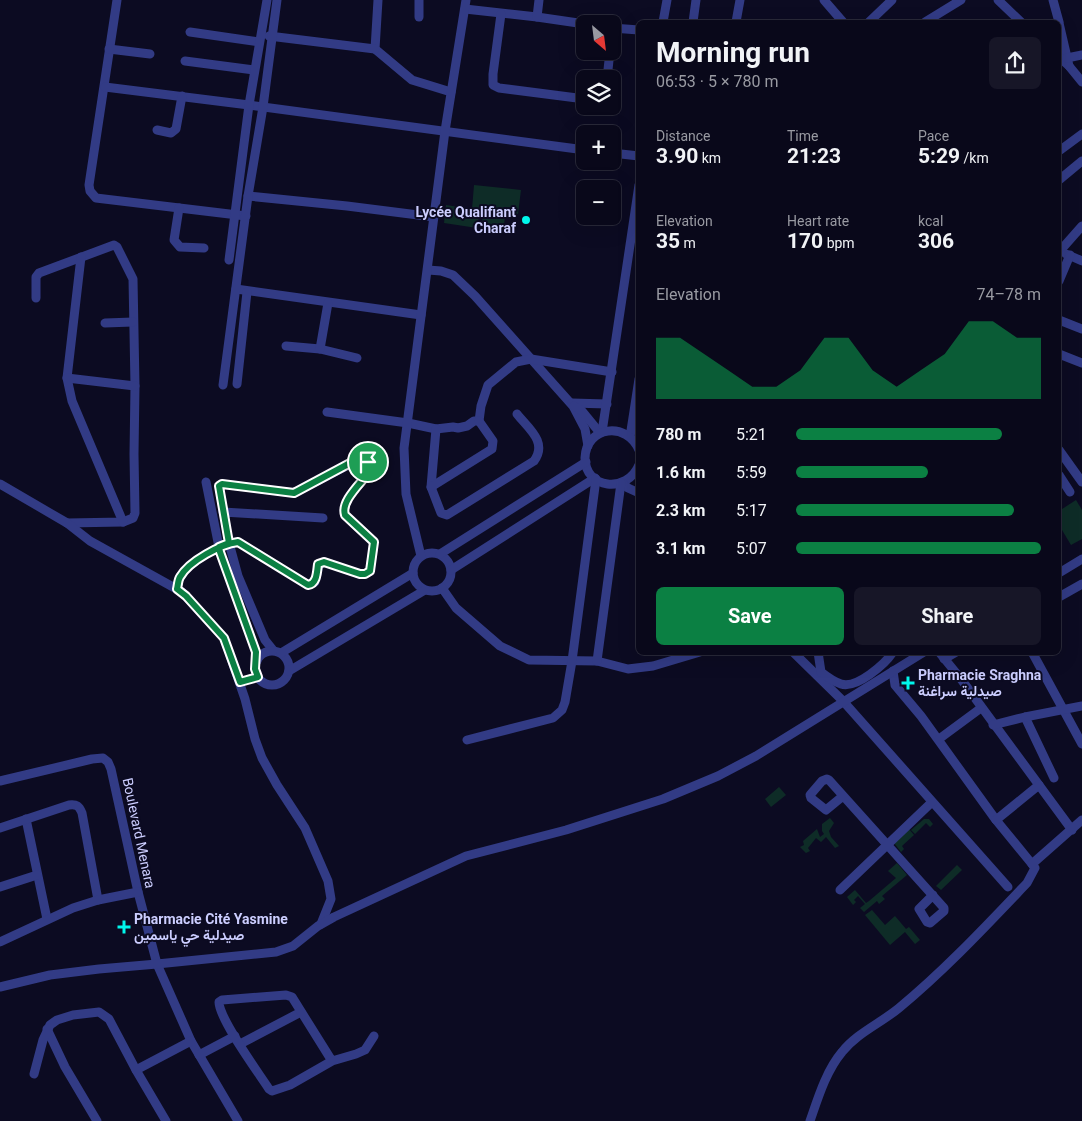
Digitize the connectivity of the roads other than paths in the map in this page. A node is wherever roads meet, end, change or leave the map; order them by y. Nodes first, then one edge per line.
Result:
1 (117, 0) edge
2 (267, 0) edge
3 (278, 0) edge
4 (378, 0) edge
5 (419, 0) edge
6 (539, 0) edge
7 (667, 0) edge
8 (696, 0) edge
9 (740, 0) edge
10 (824, 0) edge
11 (961, 0) edge
12 (998, 0) edge
13 (1053, 0) edge
14 (889, 1) edge
15 (466, 5) edge
16 (501, 14) junction
17 (420, 17) dead end
18 (537, 17) junction
19 (663, 20) edge
20 (693, 20) edge
21 (736, 20) edge
22 (841, 20) edge
23 (871, 20) edge
24 (928, 20) edge
25 (1018, 20) edge
26 (1058, 20) edge
27 (576, 23) edge
28 (621, 29) edge
29 (636, 30) edge
30 (190, 32) dead end
31 (1061, 35) edge
32 (272, 37) junction
33 (260, 38) junction
34 (109, 49) junction
35 (376, 49) junction
36 (150, 54) dead end
37 (1082, 55) edge
38 (1065, 60) edge
39 (185, 61) dead end
40 (254, 70) junction
41 (1082, 82) edge
42 (104, 87) junction
43 (451, 92) junction
44 (182, 96) junction
45 (576, 98) edge
46 (248, 105) junction
47 (263, 107) junction
48 (157, 130) dead end
49 (446, 131) junction
50 (1082, 134) edge
51 (576, 149) edge
52 (1061, 150) edge
53 (621, 154) edge
54 (636, 156) edge
55 (1082, 161) edge
56 (1061, 178) edge
57 (248, 196) junction
58 (636, 207) edge
59 (179, 208) junction
60 (234, 215) junction
61 (246, 216) junction
62 (434, 217) junction
63 (1082, 226) edge
64 (204, 248) dead end
65 (1061, 251) edge
66 (1061, 253) edge
67 (1070, 255) junction
68 (81, 257) junction
69 (229, 260) dead end
70 (1082, 261) edge
71 (428, 270) junction
72 (1061, 276) edge
73 (236, 289) junction
74 (247, 292) junction
75 (36, 298) dead end
76 (328, 303) junction
77 (421, 315) junction
78 (1061, 321) edge
79 (133, 322) junction
80 (105, 323) dead end
81 (1082, 329) edge
82 (286, 346) dead end
83 (320, 349) junction
84 (1061, 355) edge
85 (356, 358) dead end
86 (531, 359) junction
87 (1082, 363) edge
88 (612, 372) junction
89 (67, 378) junction
90 (237, 384) dead end
91 (223, 385) dead end
92 (135, 386) junction
93 (572, 404) junction
94 (607, 404) junction
95 (327, 412) dead end
96 (636, 413) edge
97 (517, 414) dead end
98 (479, 421) junction
99 (408, 422) junction
100 (436, 429) junction
101 (601, 433) junction
102 (634, 436) edge
103 (588, 446) junction
104 (1061, 453) edge
105 (586, 462) junction
106 (636, 470) edge
107 (1061, 478) edge
108 (595, 479) junction
109 (206, 482) dead end
110 (1082, 482) edge
111 (621, 483) junction
112 (0, 484) edge
113 (431, 487) junction
114 (636, 492) edge
115 (1070, 492) dead end
116 (223, 512) junction
117 (322, 518) dead end
118 (123, 522) junction
119 (67, 524) junction
120 (229, 543) junction
121 (219, 547) junction
122 (440, 554) junction
123 (421, 556) junction
124 (1082, 559) edge
125 (452, 570) junction
126 (1061, 572) edge
127 (413, 573) junction
128 (1082, 584) edge
129 (442, 588) junction
130 (177, 589) junction
131 (425, 590) junction
132 (1061, 596) edge
133 (277, 652) junction
134 (692, 655) edge
135 (796, 655) edge
136 (818, 655) edge
137 (890, 655) edge
138 (919, 655) edge
139 (1034, 655) edge
140 (941, 656) edge
141 (256, 661) junction
142 (572, 661) junction
143 (597, 661) junction
144 (289, 671) junction
145 (892, 671) junction
146 (258, 677) junction
147 (240, 682) junction
148 (843, 701) junction
149 (1082, 706) edge
150 (981, 708) junction
151 (1063, 710) junction
152 (1025, 717) junction
153 (993, 725) junction
154 (938, 738) junction
155 (466, 740) dead end
156 (1082, 744) edge
157 (1054, 778) dead end
158 (0, 781) edge
159 (1039, 785) junction
160 (843, 796) dead end
161 (932, 802) junction
162 (26, 819) junction
163 (996, 820) junction
164 (1082, 820) edge
165 (0, 828) edge
166 (1072, 830) junction
167 (888, 844) junction
168 (1032, 864) junction
169 (37, 874) junction
170 (0, 887) edge
171 (1008, 887) dead end
172 (840, 890) dead end
173 (138, 892) junction
174 (932, 895) dead end
175 (98, 900) junction
176 (47, 919) junction
177 (321, 924) junction
178 (0, 942) edge
179 (157, 964) junction
180 (0, 987) edge
181 (301, 1012) junction
182 (47, 1029) junction
183 (374, 1036) dead end
184 (237, 1040) junction
185 (191, 1041) junction
186 (199, 1056) junction
187 (332, 1061) junction
188 (136, 1070) junction
189 (34, 1074) dead end
190 (97, 1121) edge
191 (166, 1121) edge
192 (238, 1121) edge
193 (810, 1121) edge

1 - 34 street
2 - 33 street
3 - 32 street
4 - 35 street
5 - 17 street
6 - 18 street
7 - 19 street
8 - 20 street
9 - 21 street
10 - 22 street
11 - 24 street
12 - 25 street
13 - 26 street
14 - 23 street
15 - 16 street
15 - 43 street
16 - 18 street
16 - 45 street
18 - 27 street
28 - 29 street
30 - 33 street
31 - 38 street
32 - 33 street
32 - 35 street
32 - 47 street
33 - 40 street
34 - 36 street
34 - 42 street
35 - 43 street
37 - 38 street
38 - 41 street
39 - 40 street
40 - 46 street
42 - 44 street
42 - 59 street
43 - 49 street
44 - 46 street
44 - 48 street
46 - 47 street
46 - 60 street
47 - 49 street
47 - 57 street
49 - 51 street
49 - 62 street
50 - 52 street
53 - 54 street
55 - 56 street
57 - 61 street
57 - 62 street
58 - 88 street
59 - 60 street
59 - 64 street
60 - 61 street
60 - 69 street
61 - 73 street
62 - 71 street
63 - 65 street
66 - 67 street
67 - 70 street
67 - 72 street
68 - 75 street
68 - 79 street
68 - 89 street
71 - 77 street
71 - 86 street
73 - 74 street
73 - 91 street
74 - 76 street
74 - 90 street
76 - 77 street
76 - 83 street
77 - 99 street
78 - 81 street
79 - 80 street
79 - 92 street
82 - 83 street
83 - 85 street
84 - 87 street
86 - 88 street
86 - 93 street
86 - 98 street
88 - 94 street
89 - 92 street
89 - 118 street
92 - 118 street
93 - 94 street
93 - 101 street
93 - 103 street
94 - 101 street
95 - 99 street
96 - 102 street
97 - 113 street
98 - 100 street
98 - 113 street
99 - 100 street
99 - 123 street
100 - 113 street
101 - 102 street
101 - 103 street
103 - 105 street
104 - 110 street
105 - 108 street
105 - 122 street
106 - 111 street
107 - 115 street
108 - 111 street
108 - 125 street
108 - 142 street
109 - 121 street
111 - 114 street
111 - 143 street
112 - 119 street
116 - 117 street
116 - 120 street
116 - 120 street
118 - 119 street
119 - 130 street
120 - 121 street
120 - 133 street
121 - 130 street
121 - 141 street
122 - 123 street
122 - 125 street
123 - 127 street
124 - 126 street
125 - 129 street
127 - 131 street
127 - 133 street
128 - 132 street
129 - 131 street
129 - 142 street
130 - 147 street
131 - 144 street
133 - 141 street
133 - 144 street
134 - 143 street
135 - 148 street
136 - 137 street
138 - 145 street
139 - 151 street
140 - 150 street
141 - 146 street
142 - 143 street
142 - 155 street
144 - 146 street
145 - 148 street
145 - 154 street
146 - 147 street
147 - 177 street
148 - 161 street
148 - 177 street
149 - 151 street
150 - 153 street
150 - 154 street
151 - 152 street
151 - 156 street
152 - 153 street
152 - 157 street
153 - 159 street
154 - 163 street
158 - 173 street, Boulevard Menara
159 - 163 street
159 - 166 street
160 - 167 street
161 - 167 street
161 - 171 street
162 - 165 street
162 - 169 street
162 - 175 street
163 - 168 street
164 - 166 street
166 - 168 street
167 - 172 street
167 - 174 street
168 - 193 street
169 - 170 street
169 - 176 street
173 - 175 street
173 - 179 street, Boulevard Menara
175 - 176 street
176 - 178 street
177 - 179 street
179 - 180 street
179 - 185 street, Boulevard Menara
181 - 184 street
181 - 184 street
181 - 187 street
182 - 188 street
182 - 189 street
182 - 190 street
183 - 187 street
184 - 186 street
184 - 187 street
185 - 186 street, Boulevard Menara
185 - 188 street
186 - 192 street, Boulevard Menara
188 - 191 street

